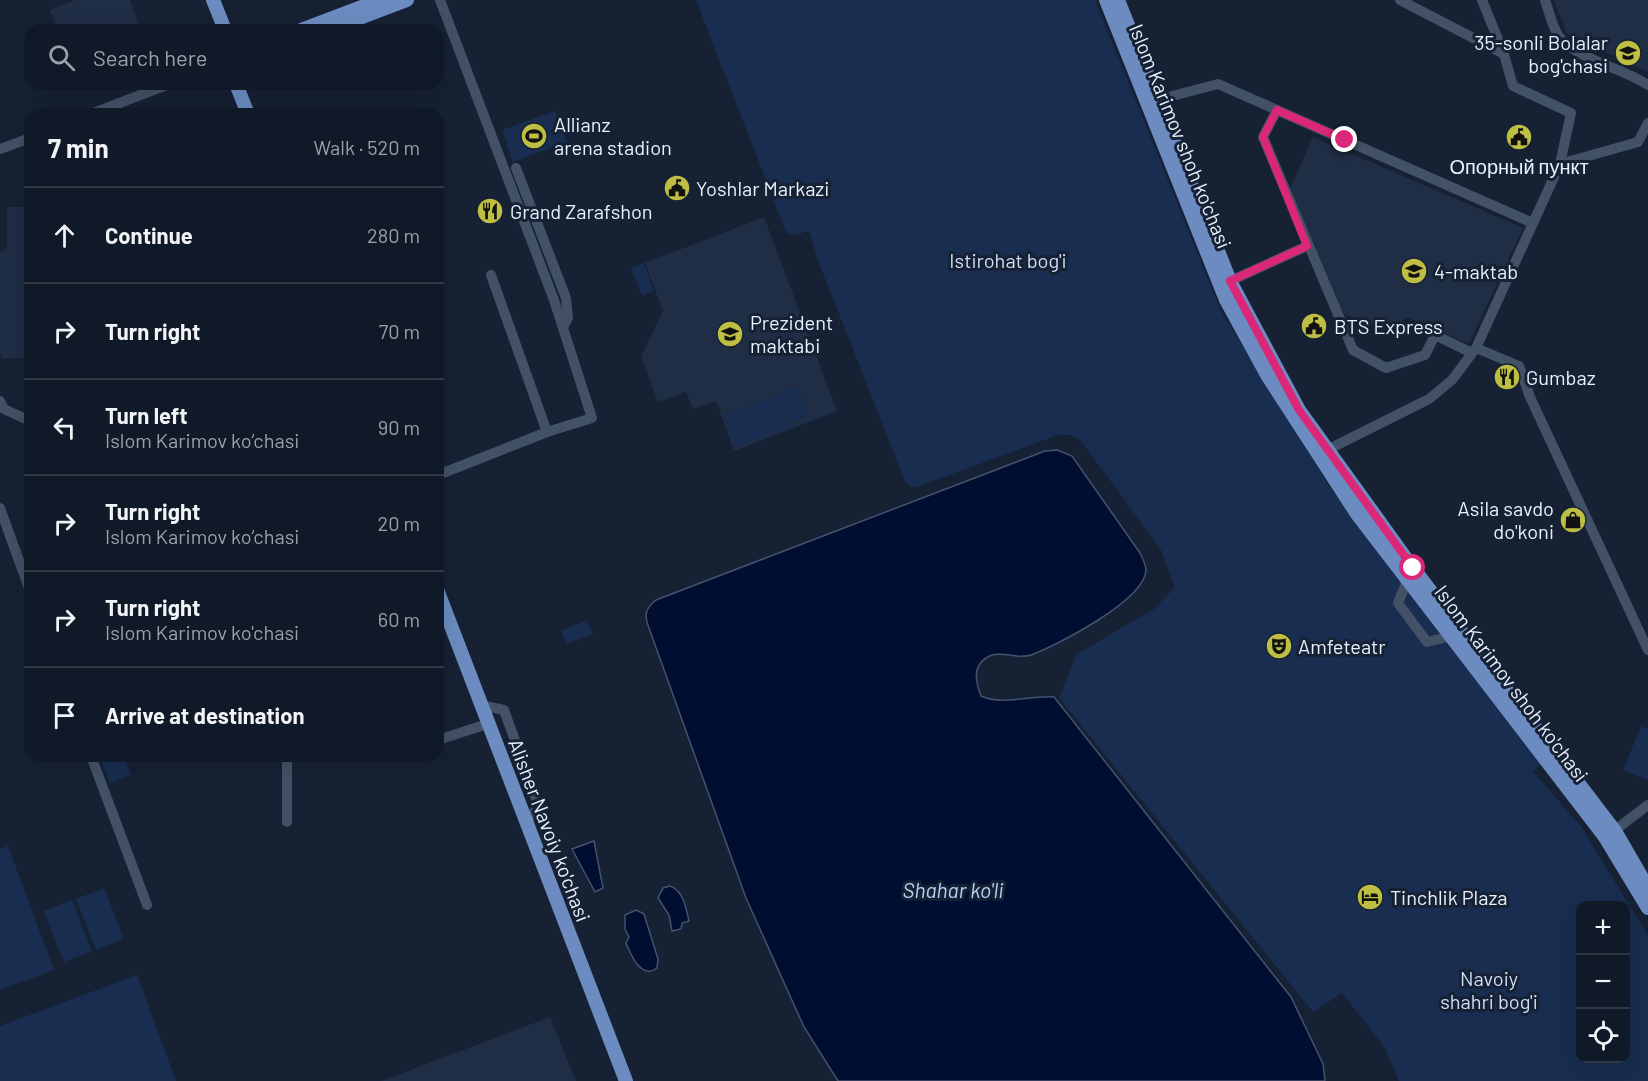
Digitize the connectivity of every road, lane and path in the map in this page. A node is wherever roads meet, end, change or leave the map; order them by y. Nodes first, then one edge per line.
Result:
1 (204, 0) edge
2 (213, 0) edge
3 (380, 0) edge
4 (407, 0) edge
5 (440, 0) edge
6 (1106, 0) edge
7 (1118, 0) edge
8 (1400, 0) edge
9 (1482, 0) edge
10 (1545, 0) edge
11 (214, 24) edge
12 (223, 24) edge
13 (317, 24) edge
14 (344, 24) edge
15 (1504, 54) junction
16 (1648, 85) edge
17 (153, 90) edge
18 (238, 90) edge
19 (247, 90) edge
20 (1157, 100) junction
21 (107, 108) edge
22 (246, 108) edge
23 (254, 108) edge
24 (1277, 110) junction
25 (1648, 123) edge
26 (24, 140) edge
27 (0, 149) edge
28 (1560, 164) junction
29 (516, 168) dead end
30 (1533, 224) junction
31 (1307, 246) junction
32 (492, 275) dead end
33 (1230, 281) junction
34 (563, 327) junction
35 (1474, 351) junction
36 (2, 405) edge
37 (24, 418) edge
38 (547, 432) junction
39 (1322, 452) junction
40 (444, 473) edge
41 (0, 508) edge
42 (1410, 573) junction
43 (24, 574) edge
44 (444, 609) edge
45 (444, 627) edge
46 (1456, 635) junction
47 (1648, 650) edge
48 (481, 716) junction
49 (444, 737) edge
50 (93, 762) edge
51 (287, 762) edge
52 (1648, 805) edge
53 (525, 819) junction
54 (287, 822) dead end
55 (1610, 834) junction
56 (538, 865) junction
57 (1648, 888) edge
58 (147, 905) dead end
59 (1648, 908) edge
60 (559, 918) junction
61 (616, 1081) edge
62 (626, 1081) edge

1 - 11 main road
2 - 12 main road
3 - 13 main road
4 - 14 main road
5 - 34 street
6 - 39 main road, Islom Karimov shoh ko'chasi
7 - 20 main road, Islom Karimov shoh ko'chasi
8 - 15 street
9 - 15 street
10 - 16 street
15 - 28 street
17 - 21 street
18 - 22 main road
19 - 23 main road
20 - 24 street
20 - 33 main road, Islom Karimov shoh ko'chasi
24 - 30 street
24 - 31 street
25 - 28 street
26 - 27 street
28 - 30 street
29 - 34 street
30 - 35 street
31 - 33 street
31 - 35 street
32 - 38 street
33 - 39 main road, Islom Karimov shoh ko'chasi
34 - 38 street
35 - 39 street
35 - 47 street
36 - 37 street
38 - 40 street
39 - 42 main road, Islom Karimov shoh ko'chasi
41 - 43 street
42 - 46 main road, Islom Karimov shoh ko'chasi
42 - 46 street
44 - 48 main road, Alisher Navoiy ko'chasi
45 - 48 main road, Alisher Navoiy ko'chasi
46 - 55 main road, Islom Karimov shoh ko'chasi
48 - 49 street
48 - 53 main road, Alisher Navoiy ko'chasi
48 - 53 street
48 - 56 main road, Alisher Navoiy ko'chasi
50 - 58 street
51 - 54 street
52 - 55 street
53 - 56 main road, Alisher Navoiy ko'chasi
55 - 57 main road, Islom Karimov shoh ko'chasi
55 - 59 main road, Islom Karimov shoh ko'chasi
56 - 60 main road, Alisher Navoiy ko'chasi
60 - 61 main road, Alisher Navoiy ko'chasi
60 - 62 main road, Alisher Navoiy ko'chasi

